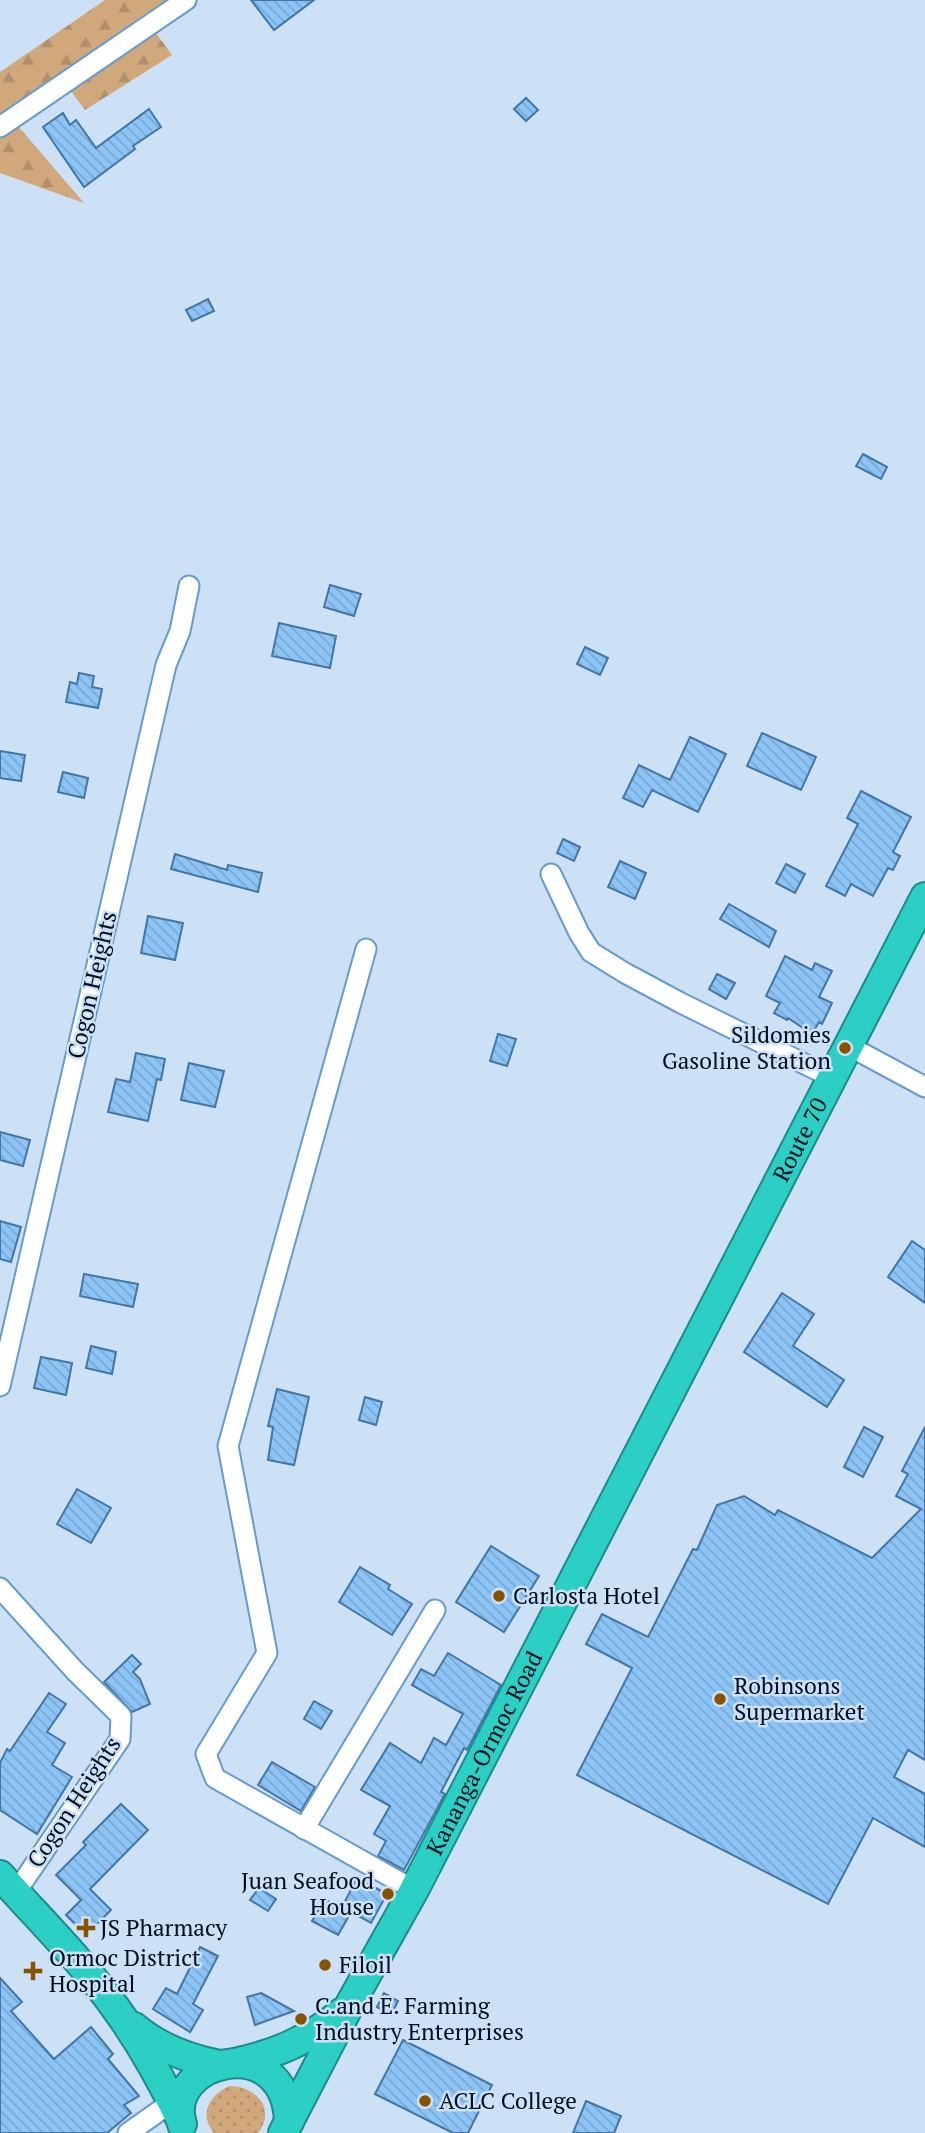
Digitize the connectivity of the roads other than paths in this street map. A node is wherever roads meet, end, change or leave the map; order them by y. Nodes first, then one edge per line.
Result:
1 (186, 0) edge
2 (0, 127) edge
3 (189, 586) dead end
4 (551, 874) dead end
5 (925, 897) edge
6 (366, 949) dead end
7 (847, 1045) junction
8 (831, 1077) junction
9 (925, 1087) edge
10 (674, 1382) joint
11 (0, 1386) edge
12 (0, 1588) edge
13 (435, 1610) dead end
14 (304, 1829) junction
15 (8, 1883) edge
16 (414, 1890) junction
17 (349, 2006) junction
18 (118, 2011) junction
19 (228, 2064) junction
20 (179, 2118) edge
21 (286, 2127) edge
22 (128, 2133) edge

1 - 2 street
3 - 11 street, Cogon Heights
4 - 8 street
5 - 7 highway, Route 70
6 - 14 street
7 - 8 highway, Route 70
7 - 9 street
8 - 10 highway, Route 70
10 - 16 highway, Kananga-Ormoc Road
12 - 15 street, Cogon Heights
13 - 14 street
14 - 16 street
15 - 18 highway
16 - 17 highway, Kananga-Ormoc Road
17 - 19 highway
17 - 21 highway, Kananga-Ormoc Road
18 - 19 highway
18 - 20 highway
19 - 20 highway
19 - 21 highway
20 - 22 street

